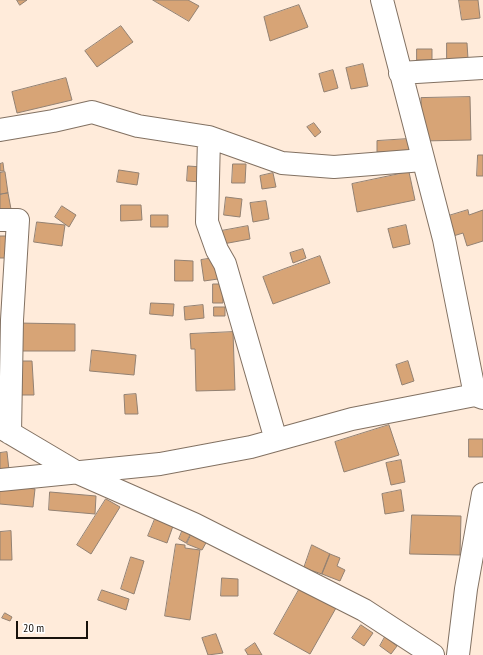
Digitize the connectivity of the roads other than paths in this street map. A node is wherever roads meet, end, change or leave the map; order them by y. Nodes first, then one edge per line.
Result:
1 (367, 0) edge
2 (382, 0) edge
3 (389, 27) junction
4 (483, 68) edge
5 (400, 73) junction
6 (0, 130) edge
7 (209, 137) junction
8 (423, 160) junction
9 (0, 220) edge
10 (479, 397) edge
11 (5, 430) edge
12 (276, 440) junction
13 (76, 472) junction
14 (0, 480) edge
15 (483, 494) edge
16 (419, 651) edge
17 (458, 655) edge

1 - 3 street
2 - 3 street
3 - 5 street
4 - 5 street
5 - 8 street
6 - 7 street
7 - 8 street
7 - 12 street
8 - 10 street
9 - 11 street
10 - 12 street
11 - 13 street
12 - 13 street
13 - 14 street
13 - 16 street
15 - 17 street

